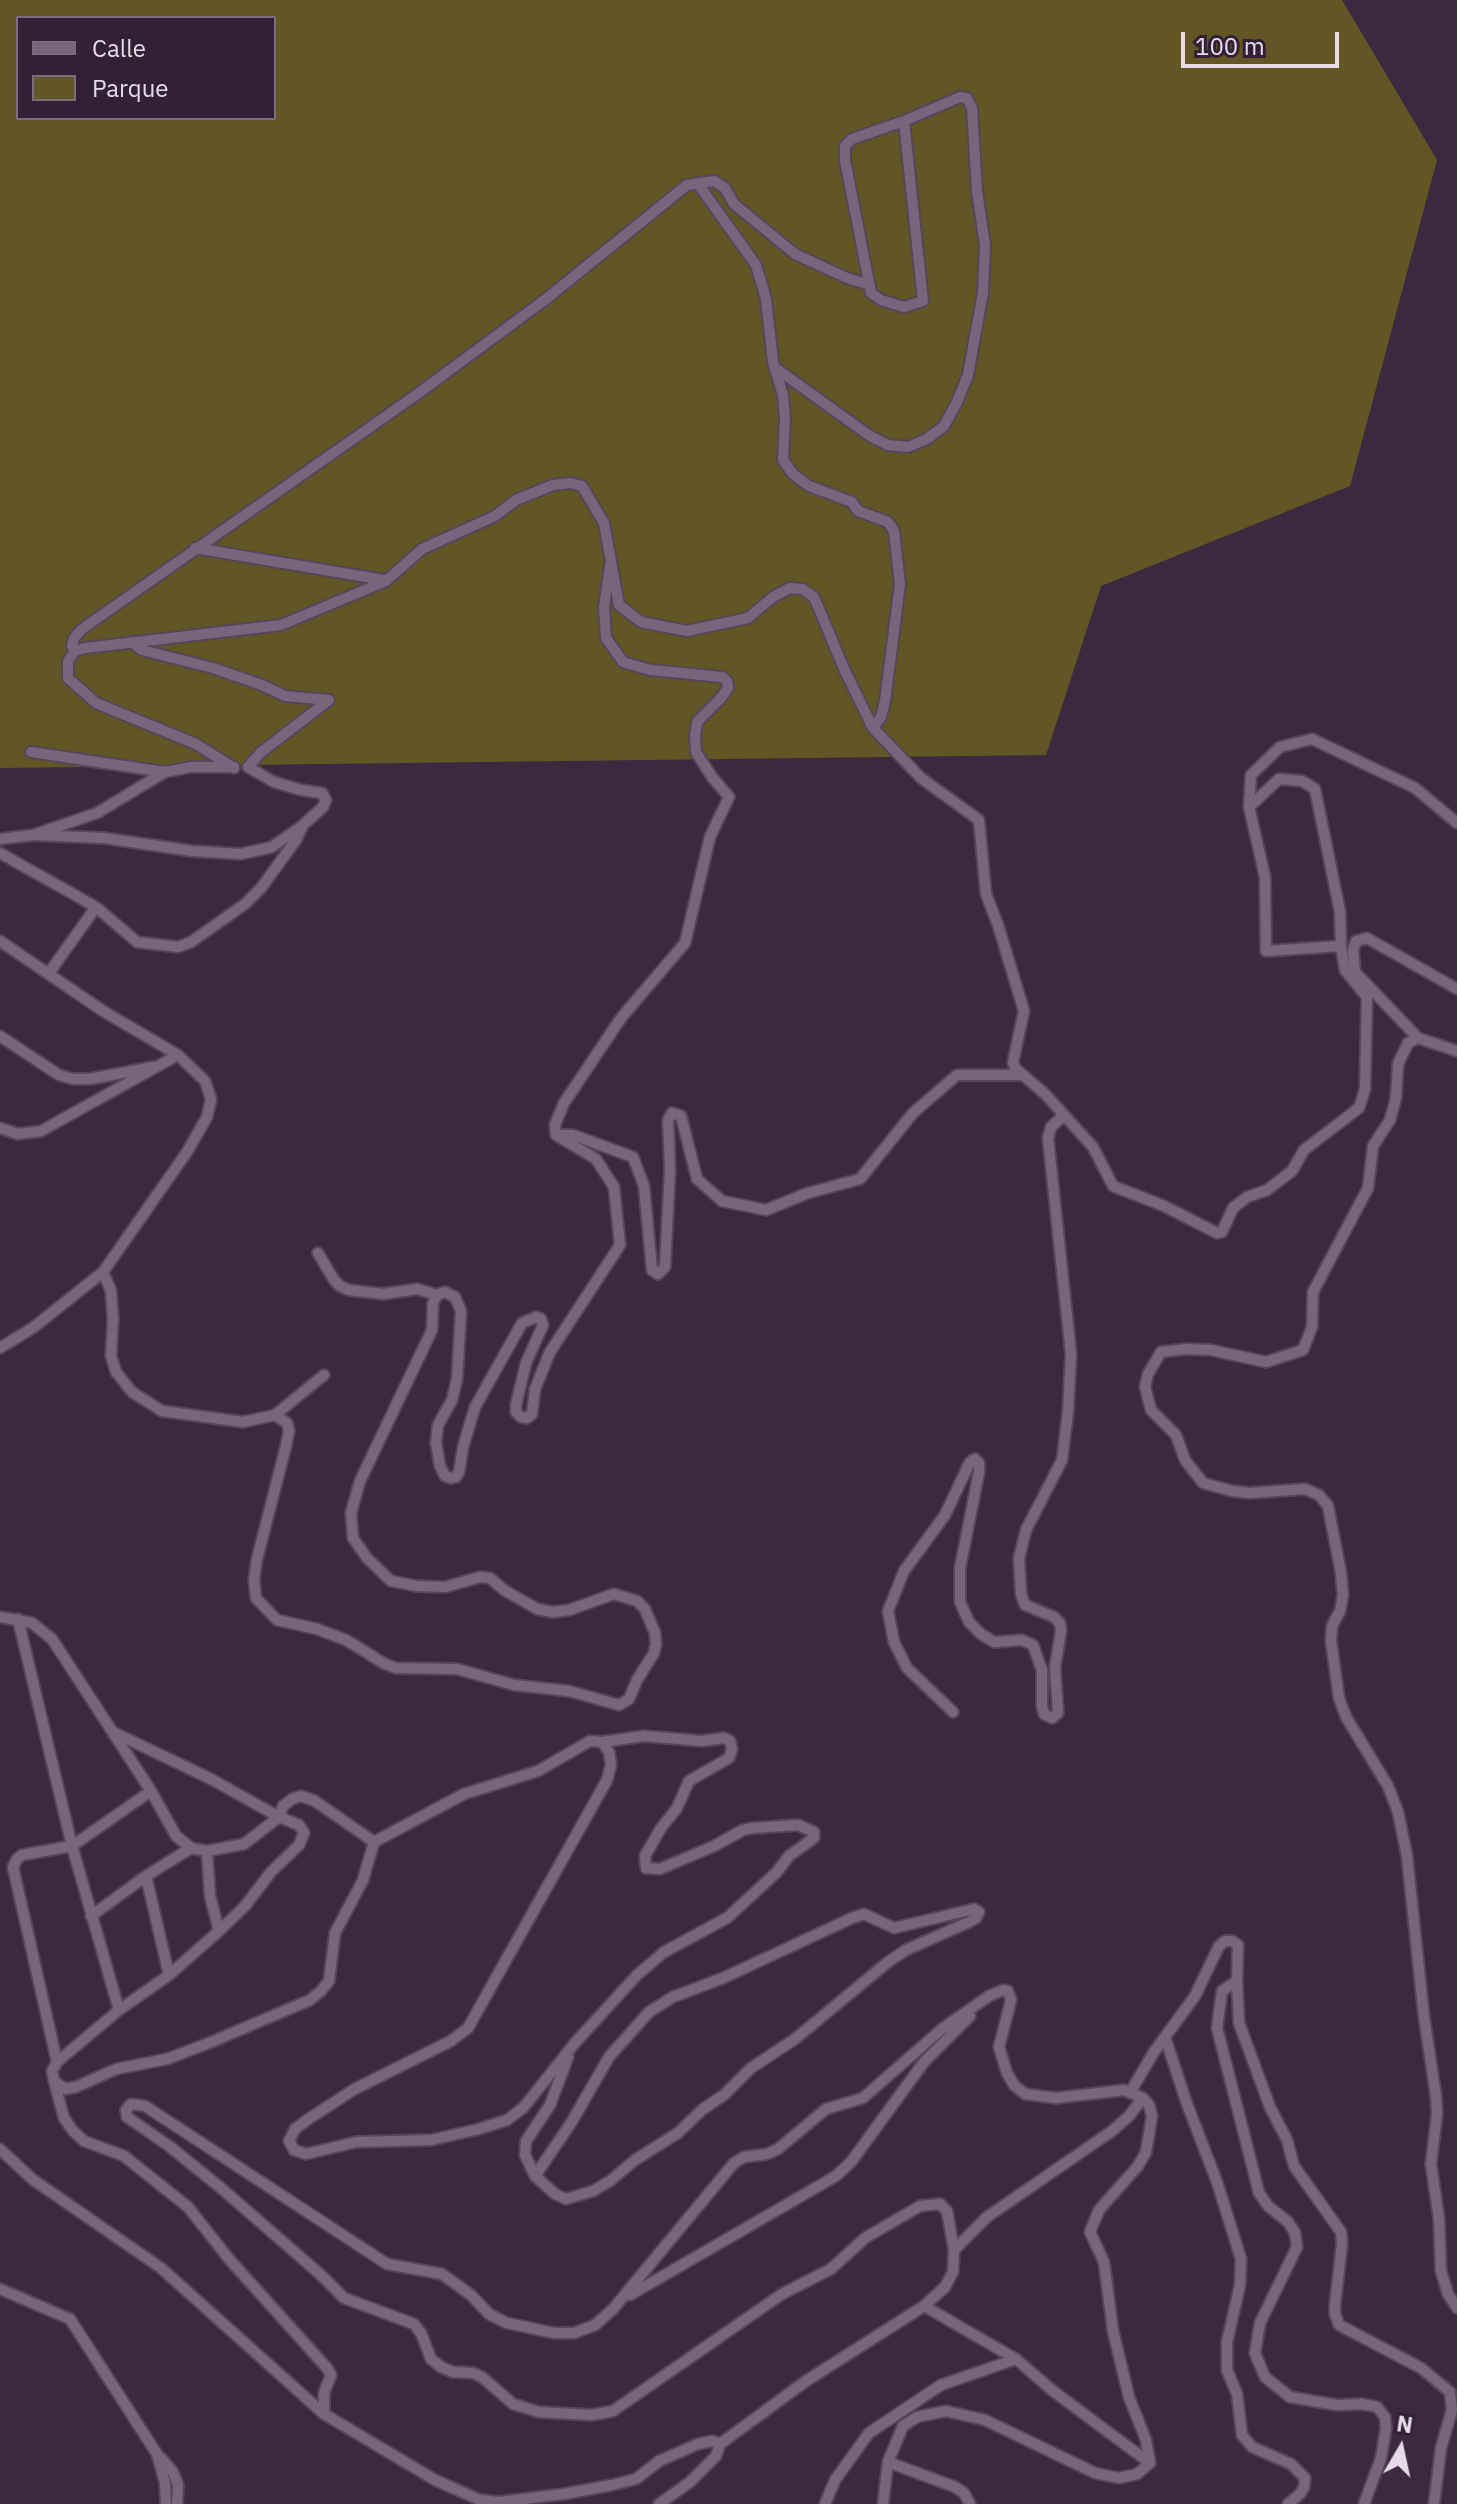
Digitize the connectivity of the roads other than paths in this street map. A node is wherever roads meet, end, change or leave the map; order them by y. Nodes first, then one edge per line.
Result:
1 (904, 121) junction
2 (698, 184) junction
3 (870, 285) junction
4 (774, 367) junction
5 (195, 548) junction
6 (611, 560) junction
7 (386, 581) junction
8 (132, 642) junction
9 (75, 651) junction
10 (873, 728) junction
11 (31, 752) dead end
12 (248, 767) junction
13 (234, 768) junction
14 (165, 772) junction
15 (1249, 807) junction
16 (1457, 823) edge
17 (303, 825) junction
18 (33, 835) junction
19 (0, 839) edge
20 (0, 853) edge
21 (96, 907) junction
22 (0, 941) edge
23 (1341, 946) junction
24 (49, 973) junction
25 (1457, 989) edge
26 (1371, 994) junction
27 (0, 1036) edge
28 (1418, 1038) junction
29 (1457, 1051) edge
30 (178, 1055) junction
31 (158, 1066) junction
32 (1023, 1075) junction
33 (1064, 1115) junction
34 (0, 1128) edge
35 (556, 1135) junction
36 (318, 1253) dead end
37 (103, 1272) junction
38 (437, 1295) junction
39 (0, 1348) edge
40 (324, 1375) dead end
41 (275, 1415) junction
42 (0, 1617) edge
43 (18, 1619) junction
44 (953, 1712) dead end
45 (113, 1732) junction
46 (602, 1742) junction
47 (151, 1791) junction
48 (279, 1817) junction
49 (374, 1842) junction
50 (72, 1846) junction
51 (191, 1848) junction
52 (207, 1851) junction
53 (146, 1876) junction
54 (91, 1916) junction
55 (219, 1931) junction
56 (169, 1975) junction
57 (1237, 1981) junction
58 (989, 1996) junction
59 (119, 2010) junction
60 (1165, 2037) junction
61 (574, 2044) junction
62 (57, 2062) junction
63 (54, 2081) junction
64 (1131, 2091) junction
65 (1143, 2098) junction
66 (0, 2149) edge
67 (535, 2176) junction
68 (954, 2250) junction
69 (0, 2289) edge
70 (924, 2306) junction
71 (1457, 2308) edge
72 (613, 2309) junction
73 (1016, 2359) junction
74 (903, 2410) junction
75 (324, 2414) junction
76 (917, 2417) junction
77 (720, 2444) junction
78 (157, 2454) junction
79 (888, 2462) junction
80 (1150, 2463) junction
81 (166, 2504) edge
82 (177, 2504) edge
83 (659, 2504) edge
84 (825, 2504) edge
85 (883, 2504) edge
86 (970, 2504) edge
87 (1288, 2504) edge
88 (1364, 2504) edge
89 (1434, 2504) edge

1 - 3 street
1 - 3 street
1 - 4 street
2 - 3 street
2 - 4 street
2 - 5 street
4 - 10 street
5 - 7 street
5 - 9 street
6 - 7 street
6 - 10 street
6 - 35 street
7 - 8 street
8 - 9 street
8 - 12 street
9 - 13 street
10 - 32 street
11 - 14 street
12 - 13 street
12 - 17 street
13 - 14 street
14 - 18 street
15 - 16 street
15 - 23 street
15 - 23 street
17 - 18 street
17 - 21 street
18 - 19 street
20 - 21 street
21 - 24 street
22 - 24 street
23 - 26 street
24 - 30 street
25 - 26 street
26 - 28 street
26 - 33 street
27 - 31 street
28 - 29 street
28 - 71 street
30 - 31 street
30 - 37 street
31 - 34 street
32 - 33 street
32 - 35 street
33 - 44 street
35 - 38 street
36 - 38 street
37 - 39 street
37 - 41 street
38 - 41 street
40 - 41 street
42 - 43 street
43 - 45 street
43 - 50 street
45 - 47 street
45 - 48 street
46 - 49 street
46 - 61 street
46 - 61 street
47 - 50 street
47 - 51 street
48 - 49 street
48 - 52 street
48 - 55 street
49 - 63 street
50 - 54 street
50 - 62 street
51 - 52 street
51 - 53 street
52 - 55 street
53 - 54 street
53 - 56 street
54 - 59 street
55 - 56 street
56 - 59 street
57 - 60 street
57 - 88 street
57 - 89 street
58 - 64 street
58 - 72 street
58 - 72 street
59 - 62 street
60 - 64 street
60 - 87 street
61 - 67 street
62 - 63 street
63 - 75 street
64 - 65 street
65 - 68 street
65 - 80 street
66 - 75 street
67 - 67 street
68 - 70 street
68 - 72 street
69 - 78 street
70 - 73 street
70 - 77 street
73 - 74 street
73 - 80 street
74 - 76 street
74 - 84 street
75 - 77 street
76 - 79 street
76 - 80 street
77 - 83 street
78 - 81 street
78 - 82 street
79 - 85 street
79 - 86 street

